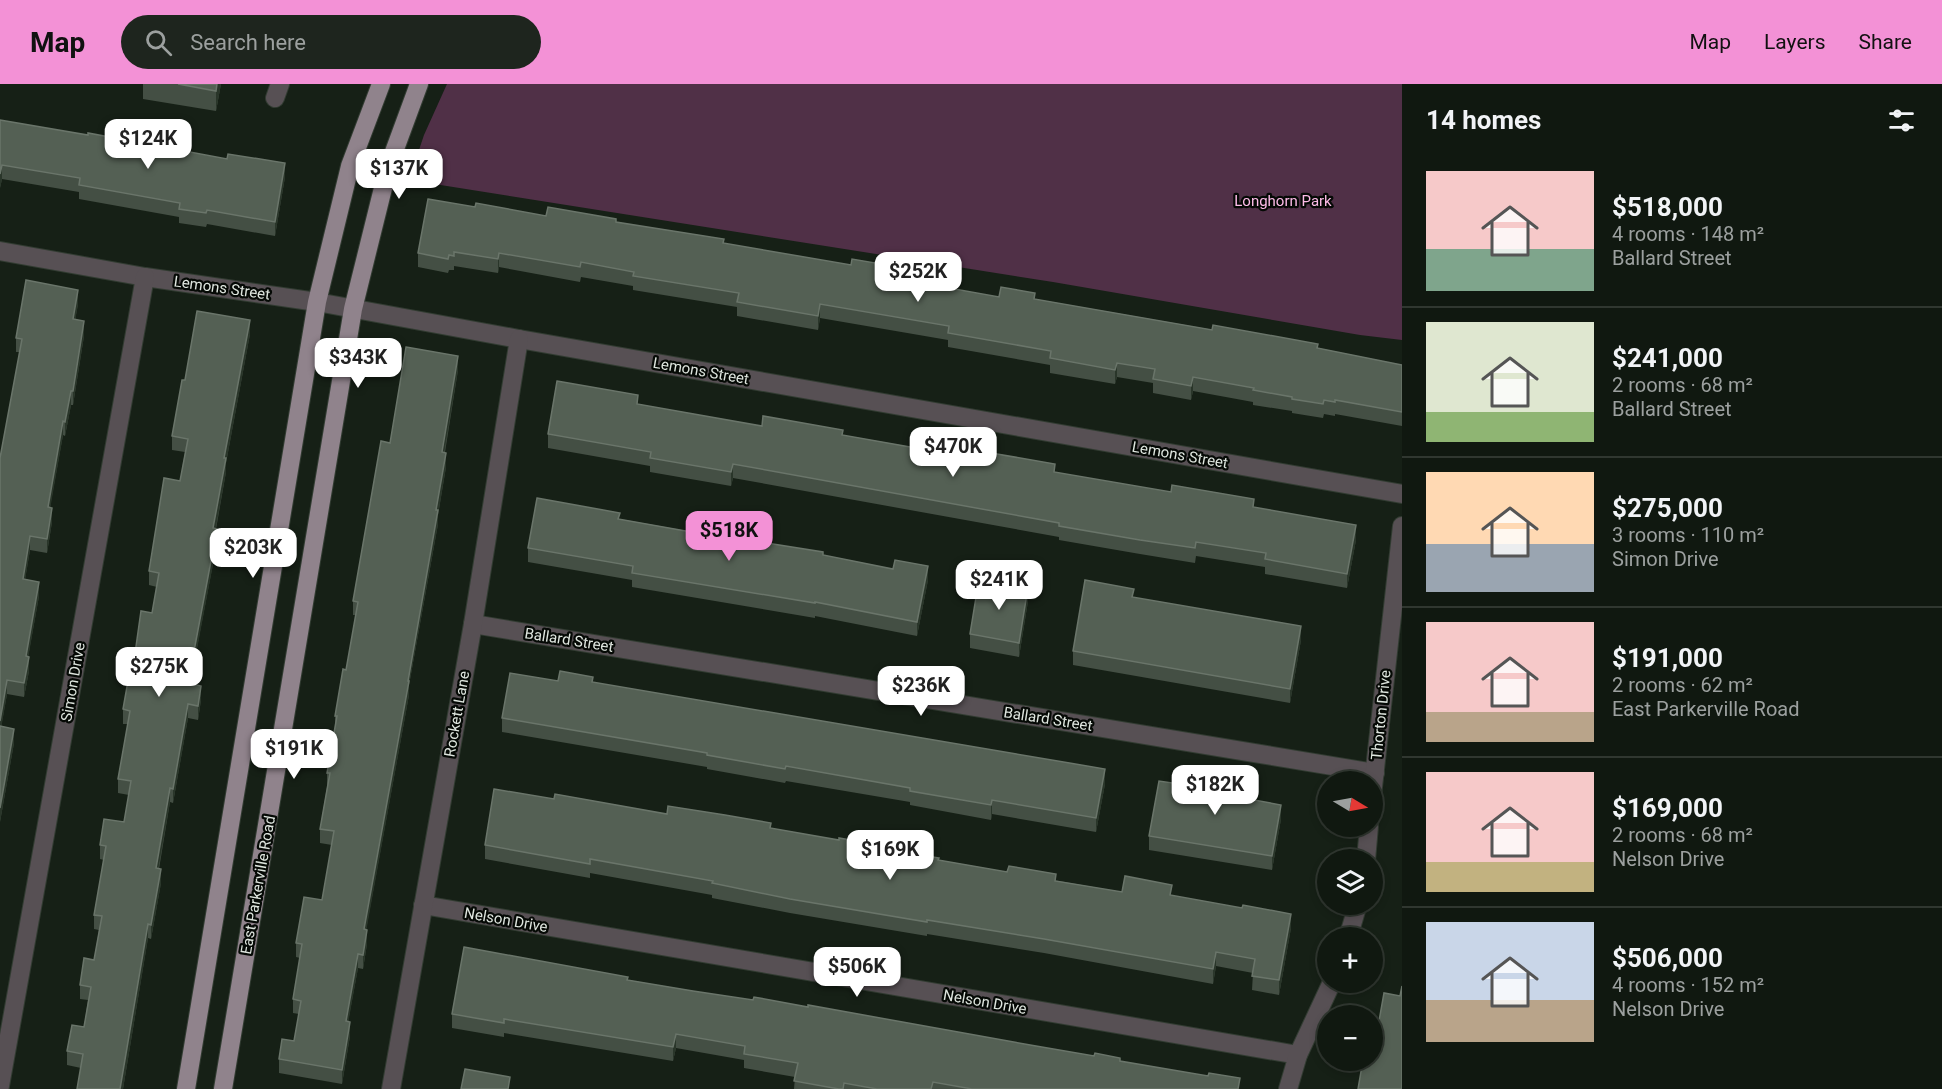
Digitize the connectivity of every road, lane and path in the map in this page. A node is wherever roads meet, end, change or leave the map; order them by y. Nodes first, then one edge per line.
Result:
1 (381, 84) edge
2 (419, 84) edge
3 (0, 251) edge
4 (145, 277) junction
5 (317, 302) junction
6 (352, 309) junction
7 (519, 339) junction
8 (1402, 494) edge
9 (1402, 526) edge
10 (473, 624) junction
11 (1363, 771) edge
12 (1375, 771) edge
13 (423, 905) junction
14 (1327, 993) edge
15 (1298, 1055) junction
16 (0, 1086) edge
17 (186, 1089) edge
18 (223, 1089) edge
19 (391, 1089) edge
20 (1288, 1089) edge

1 - 5 main road
2 - 6 main road, East Parkerville Road
3 - 4 street, Lemons Street
4 - 5 street, Lemons Street
4 - 16 street, Simon Drive
5 - 6 street, Lemons Street
5 - 17 main road
6 - 7 street, Lemons Street
6 - 18 main road, East Parkerville Road
7 - 8 street, Lemons Street
7 - 10 street, Rockett Lane
9 - 12 street, Thorton Drive
10 - 11 street, Ballard Street
10 - 13 street, Rockett Lane
13 - 15 street, Nelson Drive
13 - 19 street, Rockett Lane
14 - 15 street
15 - 20 street

